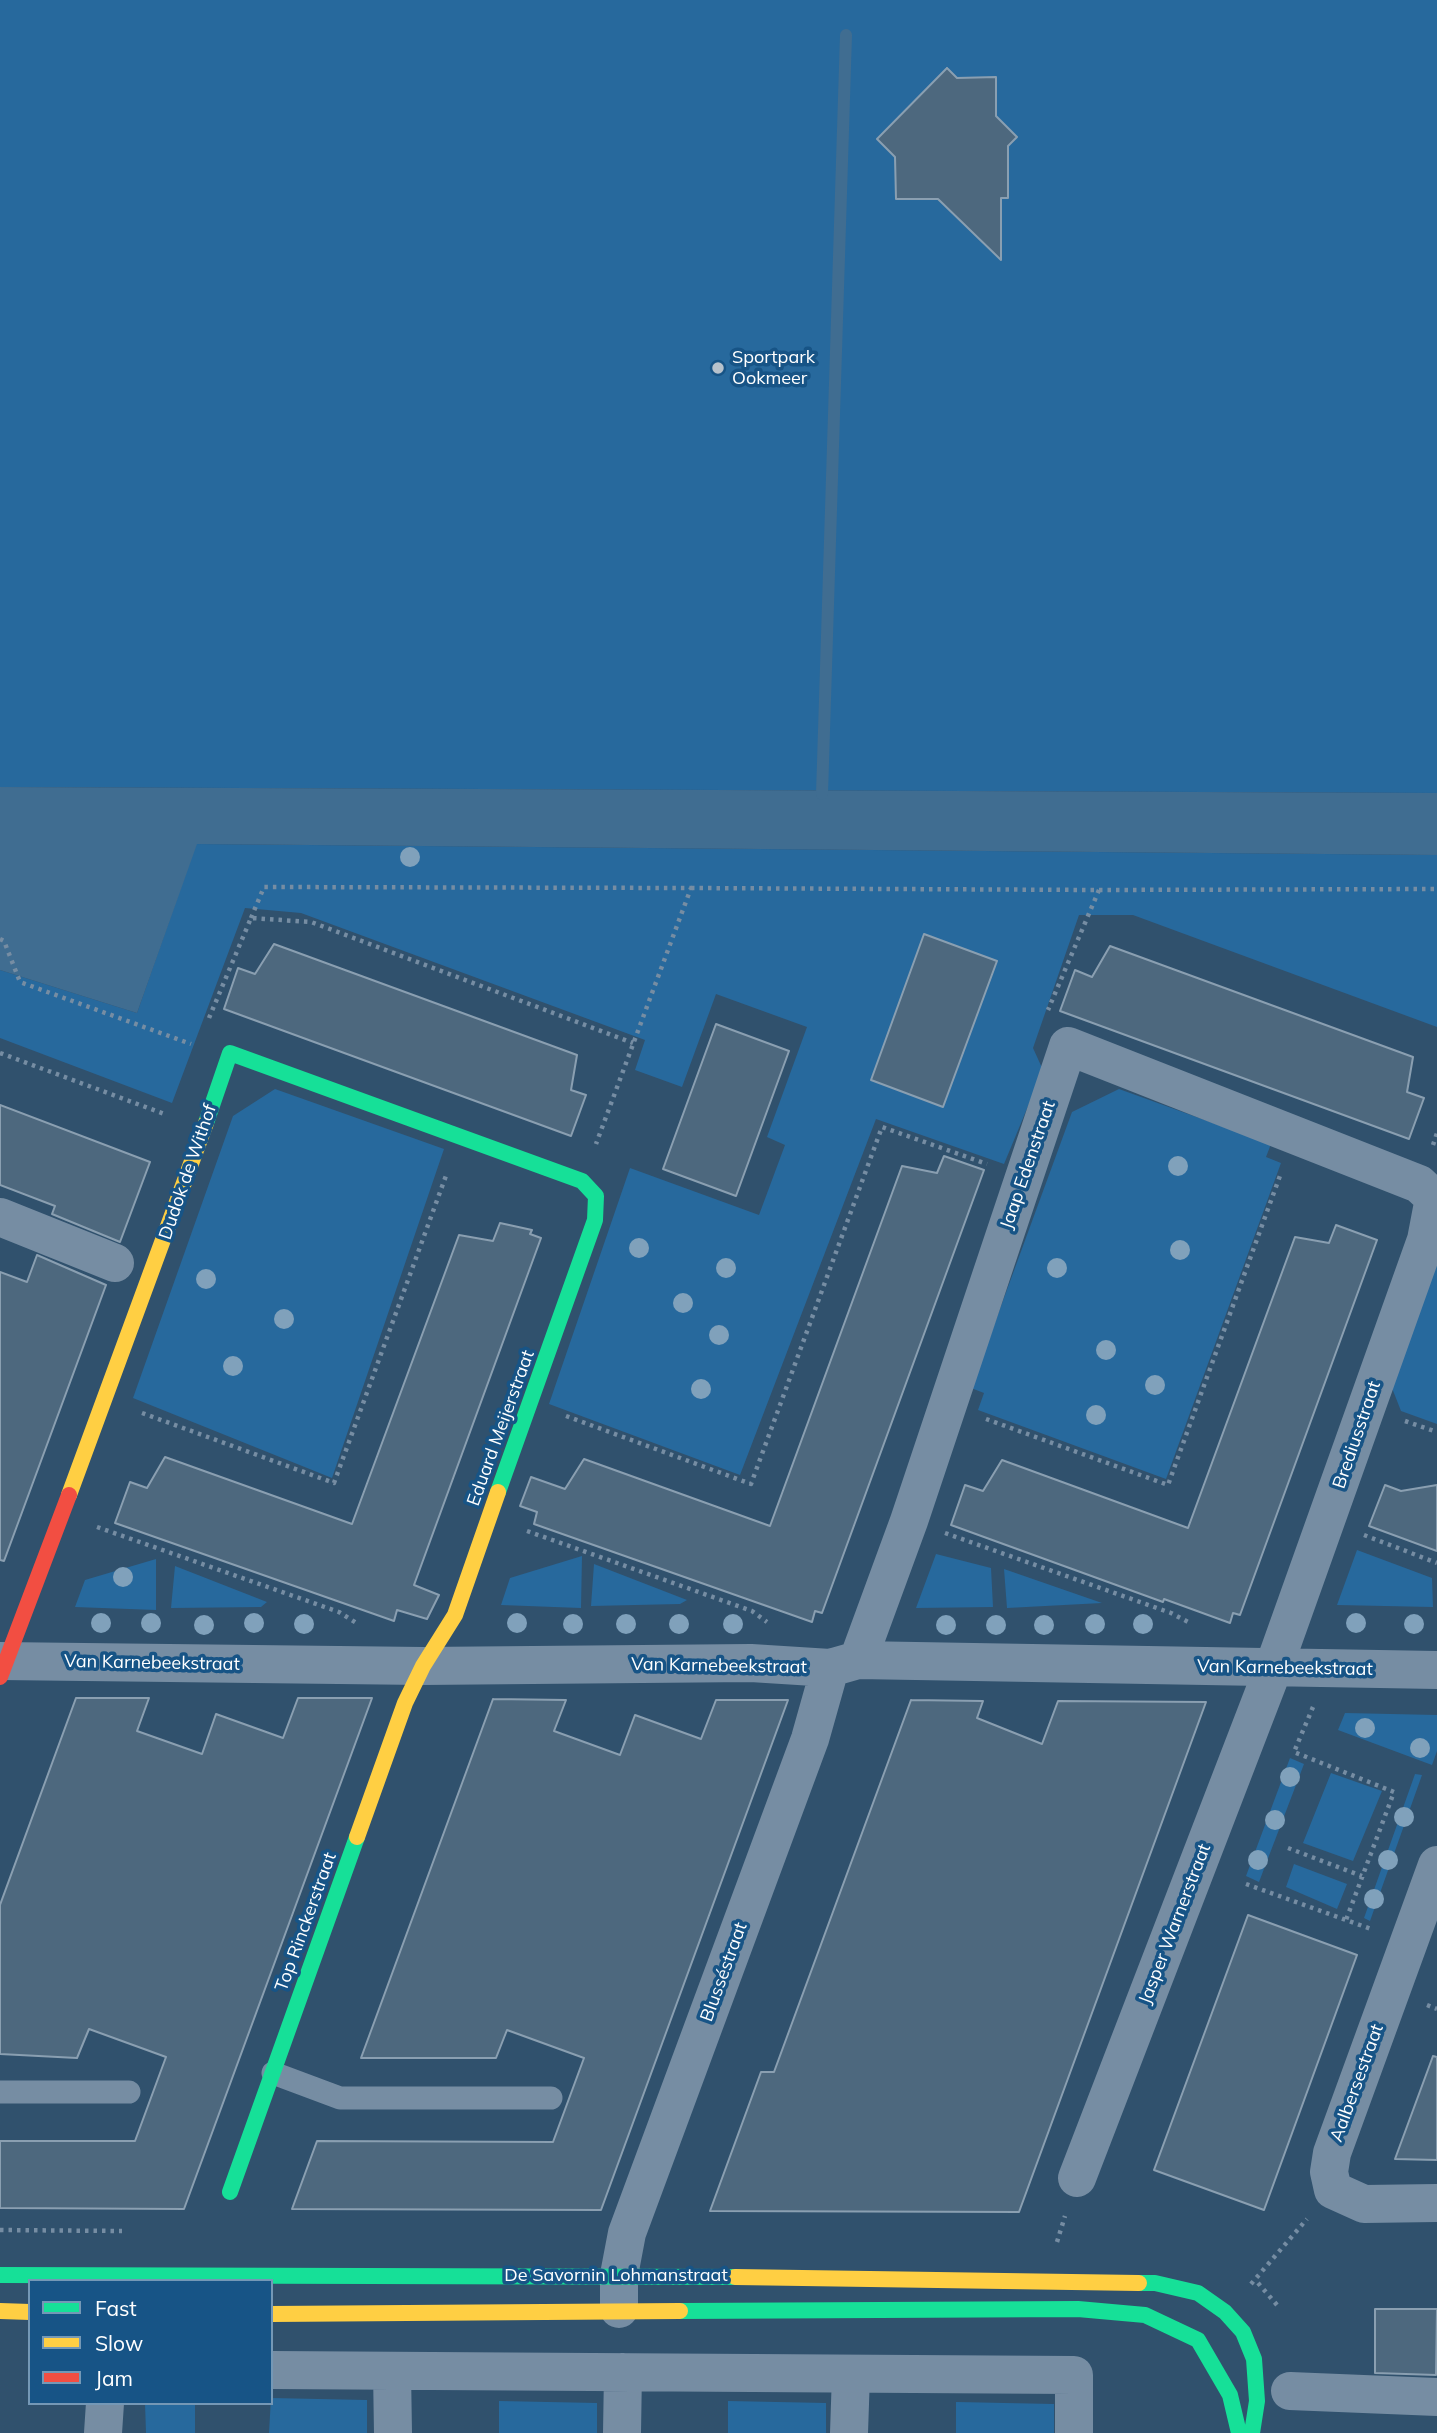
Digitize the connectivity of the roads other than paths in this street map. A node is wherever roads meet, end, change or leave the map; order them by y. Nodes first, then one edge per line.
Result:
1 (596, 1196) joint
2 (1434, 1198) joint
3 (0, 1217) edge
4 (116, 1263) dead end
5 (844, 1664) junction
6 (2, 1666) edge
7 (423, 1666) junction
8 (1273, 1669) junction
9 (1437, 1670) edge
10 (1437, 1865) edge
11 (273, 2073) junction
12 (0, 2092) edge
13 (129, 2092) dead end
14 (551, 2098) dead end
15 (1077, 2178) dead end
16 (230, 2192) dead end
17 (1437, 2203) edge
18 (0, 2275) edge
19 (109, 2278) edge
20 (141, 2279) edge
21 (273, 2283) edge
22 (619, 2294) junction
23 (0, 2311) edge
24 (28, 2312) edge
25 (273, 2314) edge
26 (273, 2370) edge
27 (392, 2371) junction
28 (623, 2372) junction
29 (850, 2374) junction
30 (1290, 2391) dead end
31 (1437, 2396) edge
32 (105, 2405) edge
33 (103, 2433) edge
34 (393, 2433) edge
35 (622, 2433) edge
36 (849, 2433) edge
37 (1074, 2433) edge
38 (1239, 2433) edge
39 (1252, 2433) edge

1 - 6 street, Dudok de Withof
1 - 7 street, Eduard Meijerstraat
2 - 5 street, Jaap Edenstraat
2 - 8 street, Brediusstraat
3 - 4 street
5 - 7 street, Van Karnebeekstraat
5 - 8 street, Van Karnebeekstraat
5 - 22 street, Blusséstraat
6 - 7 street, Van Karnebeekstraat
7 - 11 street, Top Rinckerstraat
8 - 9 street, Van Karnebeekstraat
8 - 15 street, Jasper Warnerstraat
10 - 17 street, Aalbersestraat
11 - 14 lane
11 - 16 street, Top Rinckerstraat
12 - 13 lane
18 - 19 street, De Savornin Lohmanstraat
19 - 20 street, De Savornin Lohmanstraat
21 - 22 street, De Savornin Lohmanstraat
22 - 25 street, De Savornin Lohmanstraat
22 - 38 street, De Savornin Lohmanstraat
22 - 39 street, De Savornin Lohmanstraat
23 - 24 street
26 - 27 street
27 - 28 street
27 - 34 street
28 - 29 street
28 - 35 street
29 - 36 street
29 - 37 street
30 - 31 street
32 - 33 street

